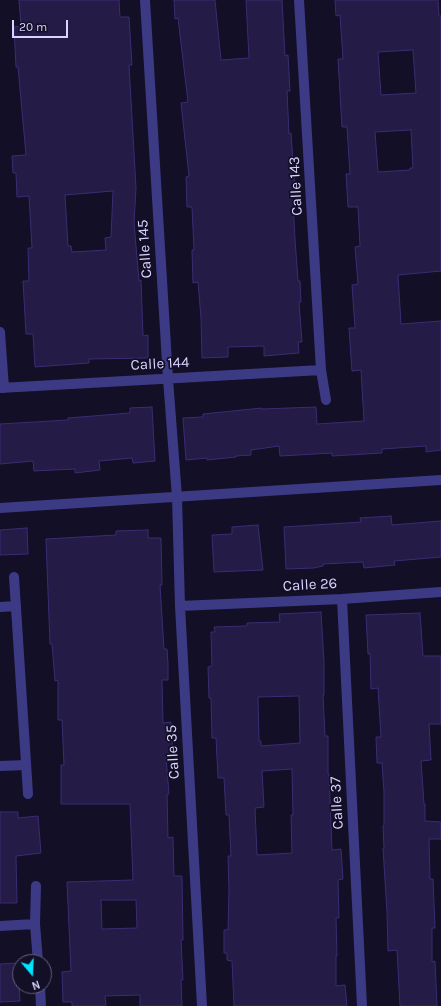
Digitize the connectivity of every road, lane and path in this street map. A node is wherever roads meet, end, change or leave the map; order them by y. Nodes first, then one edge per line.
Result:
1 (145, 0) edge
2 (299, 0) edge
3 (0, 332) edge
4 (321, 370) junction
5 (168, 379) junction
6 (2, 388) edge
7 (326, 400) dead end
8 (441, 480) edge
9 (177, 497) junction
10 (0, 508) edge
11 (14, 577) dead end
12 (441, 592) edge
13 (342, 598) junction
14 (16, 606) junction
15 (180, 606) junction
16 (0, 607) edge
17 (26, 765) junction
18 (0, 766) edge
19 (28, 794) dead end
20 (36, 886) dead end
21 (35, 924) junction
22 (0, 926) edge
23 (37, 954) edge
24 (40, 994) edge
25 (41, 1006) edge
26 (202, 1006) edge
27 (362, 1006) edge

1 - 5 street, Calle 145
2 - 4 street, Calle 143
3 - 6 street
4 - 5 street, Calle 144
4 - 7 street, Calle 143
5 - 6 street, Calle 144
5 - 9 street, Calle 145
8 - 9 street
9 - 10 street
9 - 15 street, Calle 35
11 - 14 street
12 - 13 street, Calle 26
13 - 15 street, Calle 26
13 - 27 street, Calle 37
14 - 16 street
14 - 17 street
15 - 26 street, Calle 35
17 - 18 street
17 - 19 street
20 - 21 street
21 - 22 street
21 - 23 street
24 - 25 street

